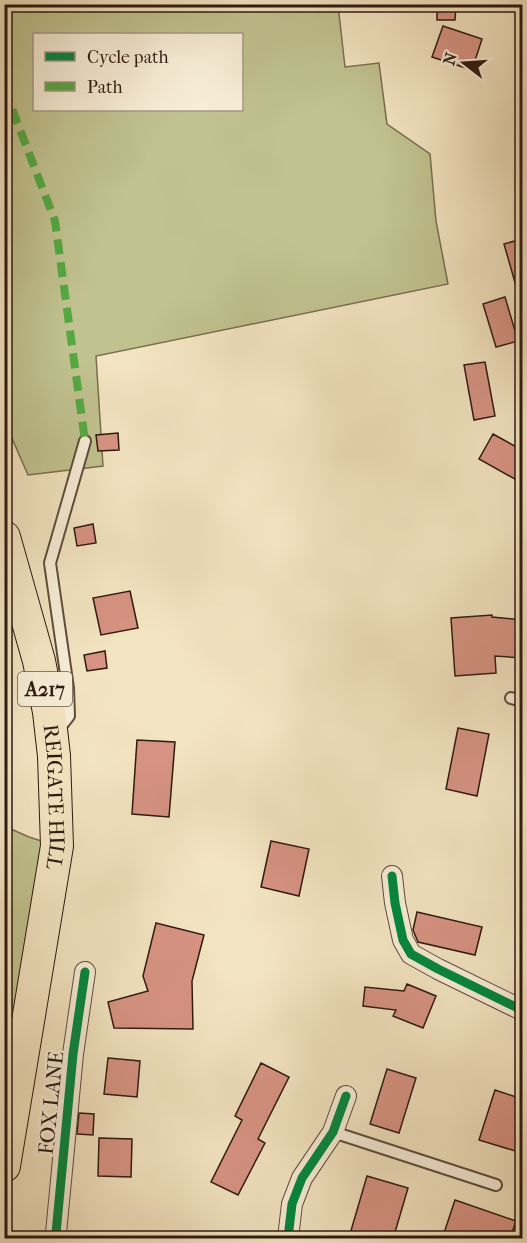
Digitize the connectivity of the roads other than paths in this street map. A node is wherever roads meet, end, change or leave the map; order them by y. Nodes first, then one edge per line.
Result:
1 (85, 441) dead end
2 (4, 537) edge
3 (511, 698) dead end
4 (522, 701) edge
5 (52, 737) junction
6 (392, 876) dead end
7 (85, 972) dead end
8 (522, 1010) edge
9 (346, 1096) dead end
10 (333, 1132) junction
11 (4, 1166) edge
12 (496, 1185) dead end
13 (57, 1239) edge
14 (288, 1239) edge

1 - 5 lane
2 - 5 main road, REIGATE HILL / A217
3 - 4 lane
5 - 11 main road, REIGATE HILL / A217
6 - 8 street
7 - 13 street, FOX LANE
9 - 10 street
10 - 12 lane
10 - 14 street

